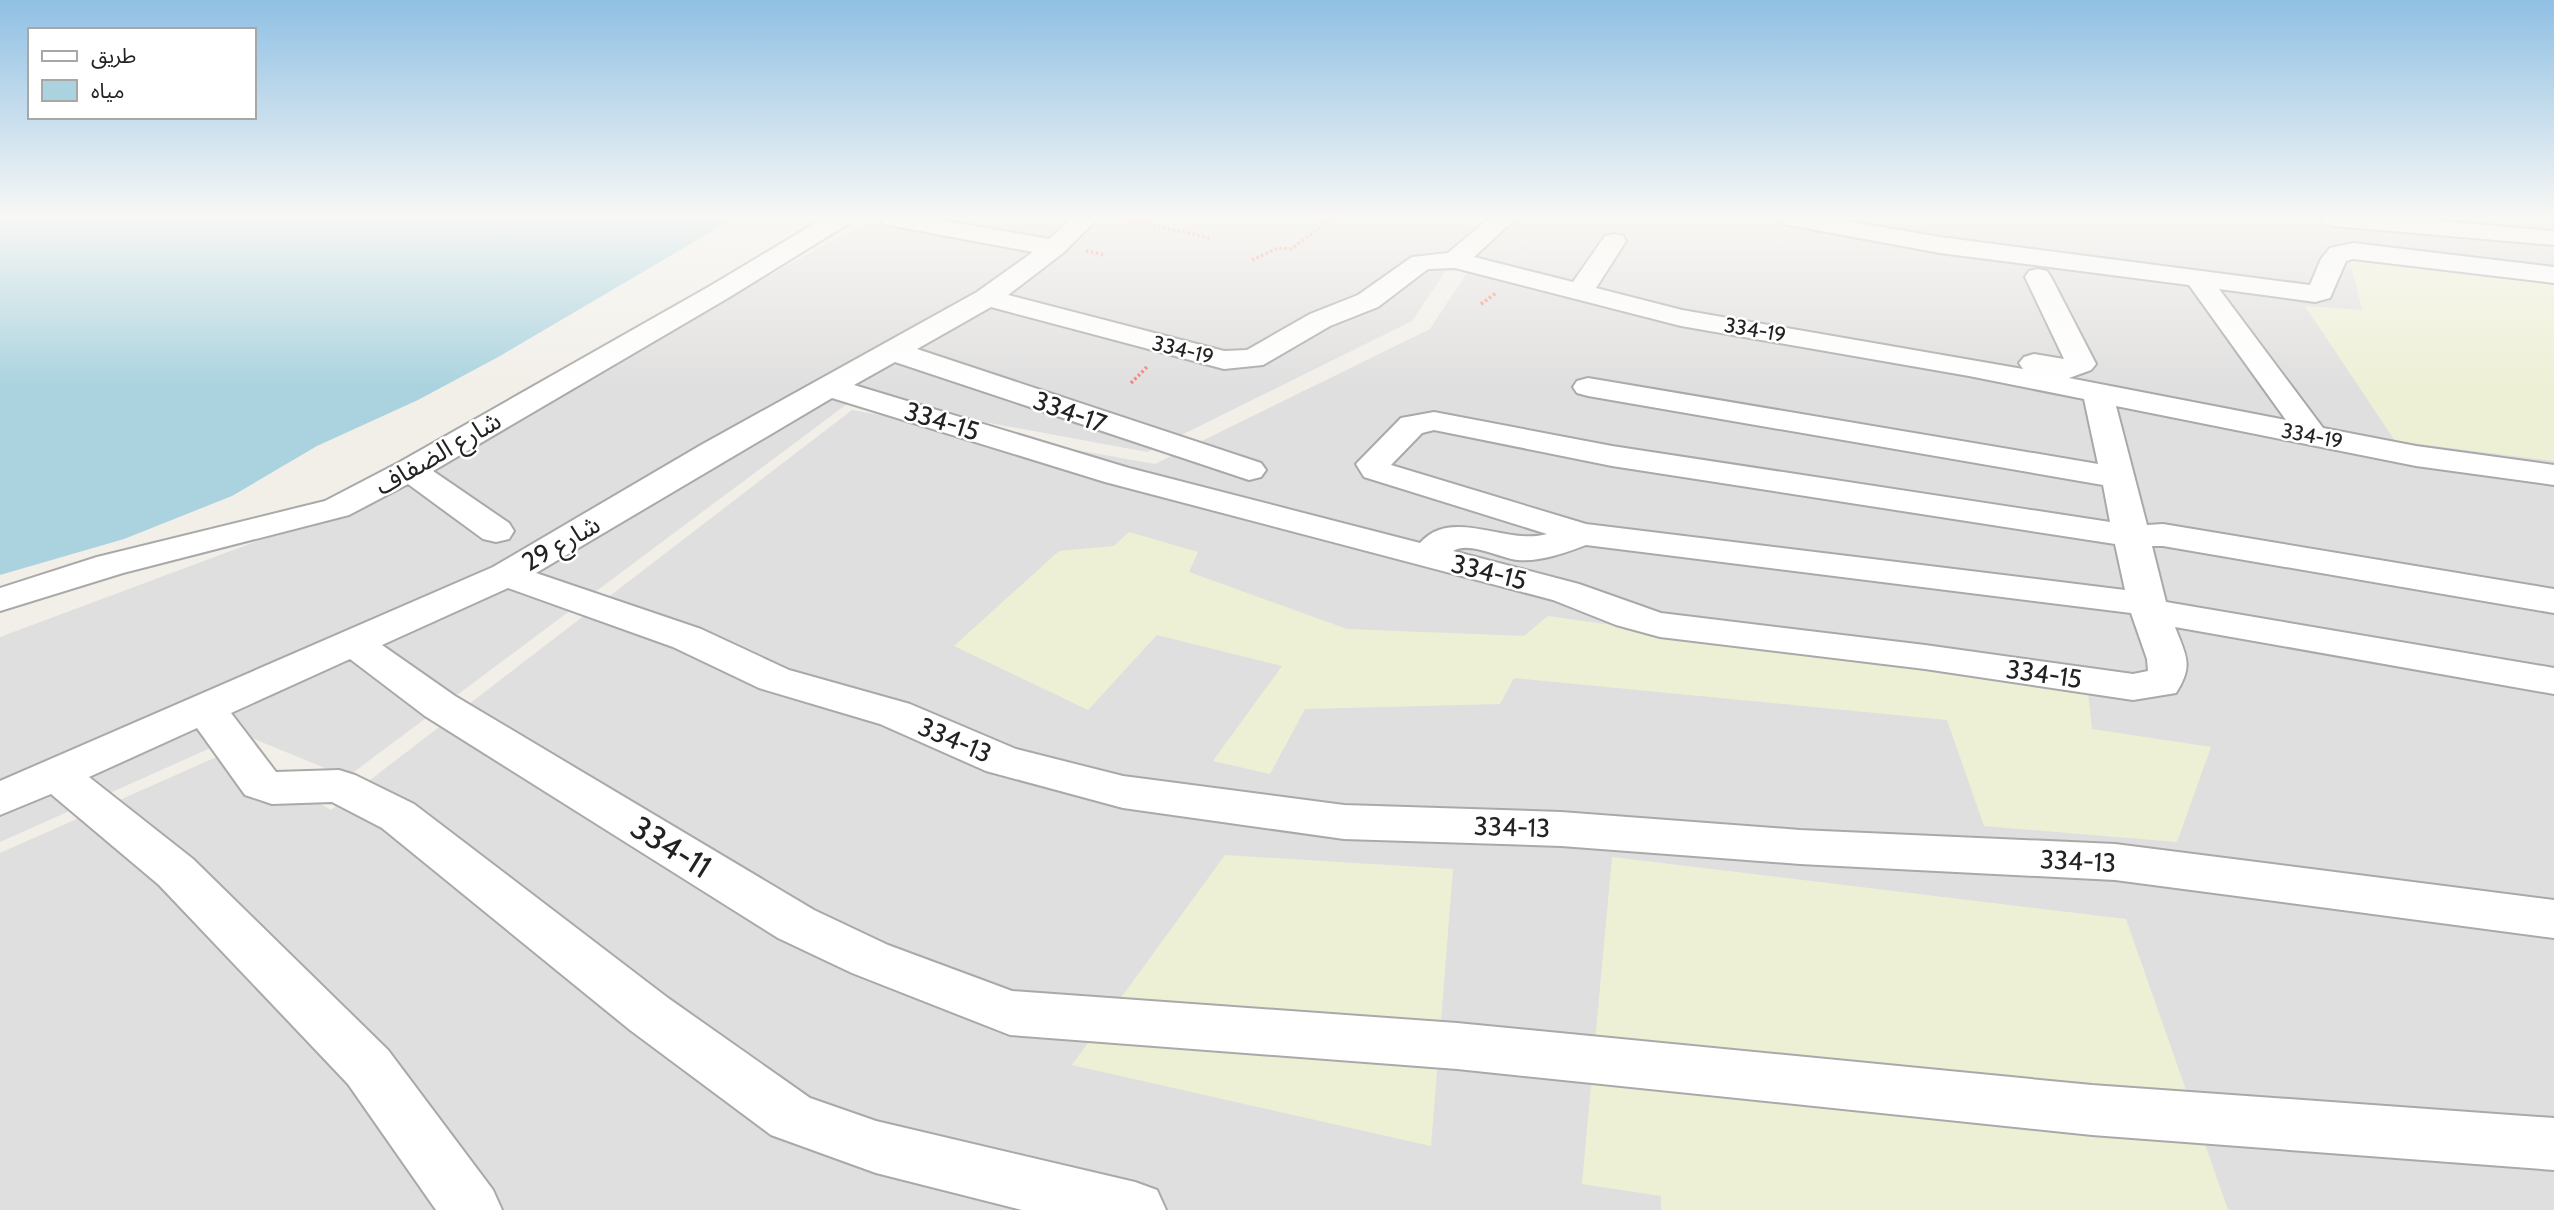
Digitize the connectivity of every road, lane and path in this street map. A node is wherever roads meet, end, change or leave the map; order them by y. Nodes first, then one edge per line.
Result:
1 (746, 275) edge
2 (1017, 275) edge
3 (1406, 275) edge
4 (1520, 275) edge
5 (1591, 275) edge
6 (2165, 275) edge
7 (2328, 275) edge
8 (2038, 277) dead end
9 (2198, 280) junction
10 (1581, 290) junction
11 (986, 298) junction
12 (892, 351) junction
13 (1969, 367) junction
14 (830, 387) junction
15 (1588, 387) dead end
16 (2098, 393) junction
17 (2313, 436) junction
18 (410, 470) junction
19 (1250, 470) dead end
20 (2554, 475) edge
21 (2119, 478) junction
22 (496, 531) dead end
23 (1583, 534) junction
24 (2134, 536) junction
25 (1428, 556) junction
26 (506, 575) junction
27 (0, 600) edge
28 (2554, 601) edge
29 (2148, 608) junction
30 (352, 642) junction
31 (2554, 681) edge
32 (204, 707) junction
33 (56, 774) junction
34 (0, 799) edge
35 (2554, 919) edge
36 (2554, 1144) edge
37 (471, 1210) edge
38 (1135, 1210) edge

1 - 18 street, شارع الضفاف
2 - 11 street, شارع 29
3 - 11 street, 334-19
4 - 10 street, 334-19
5 - 10 street
6 - 9 street
7 - 9 street
8 - 13 street
9 - 17 street
10 - 13 street, 334-19
11 - 12 street, شارع 29
12 - 14 street, شارع 29
12 - 19 street, 334-17
13 - 16 street, 334-19
14 - 25 street, 334-15
14 - 26 street, شارع 29
15 - 21 street
16 - 17 street, 334-19
16 - 21 street
17 - 20 street, 334-19
18 - 22 street
18 - 27 street, شارع الضفاف
21 - 24 street
23 - 24 street
23 - 25 street
23 - 29 street
24 - 28 street
24 - 29 street
25 - 29 street, 334-15
26 - 30 street, شارع 29
26 - 35 street, 334-13
29 - 31 street
30 - 32 street, شارع 29
30 - 36 street, 334-11
32 - 33 street, شارع 29
32 - 38 street
33 - 34 street, شارع 29
33 - 37 street

